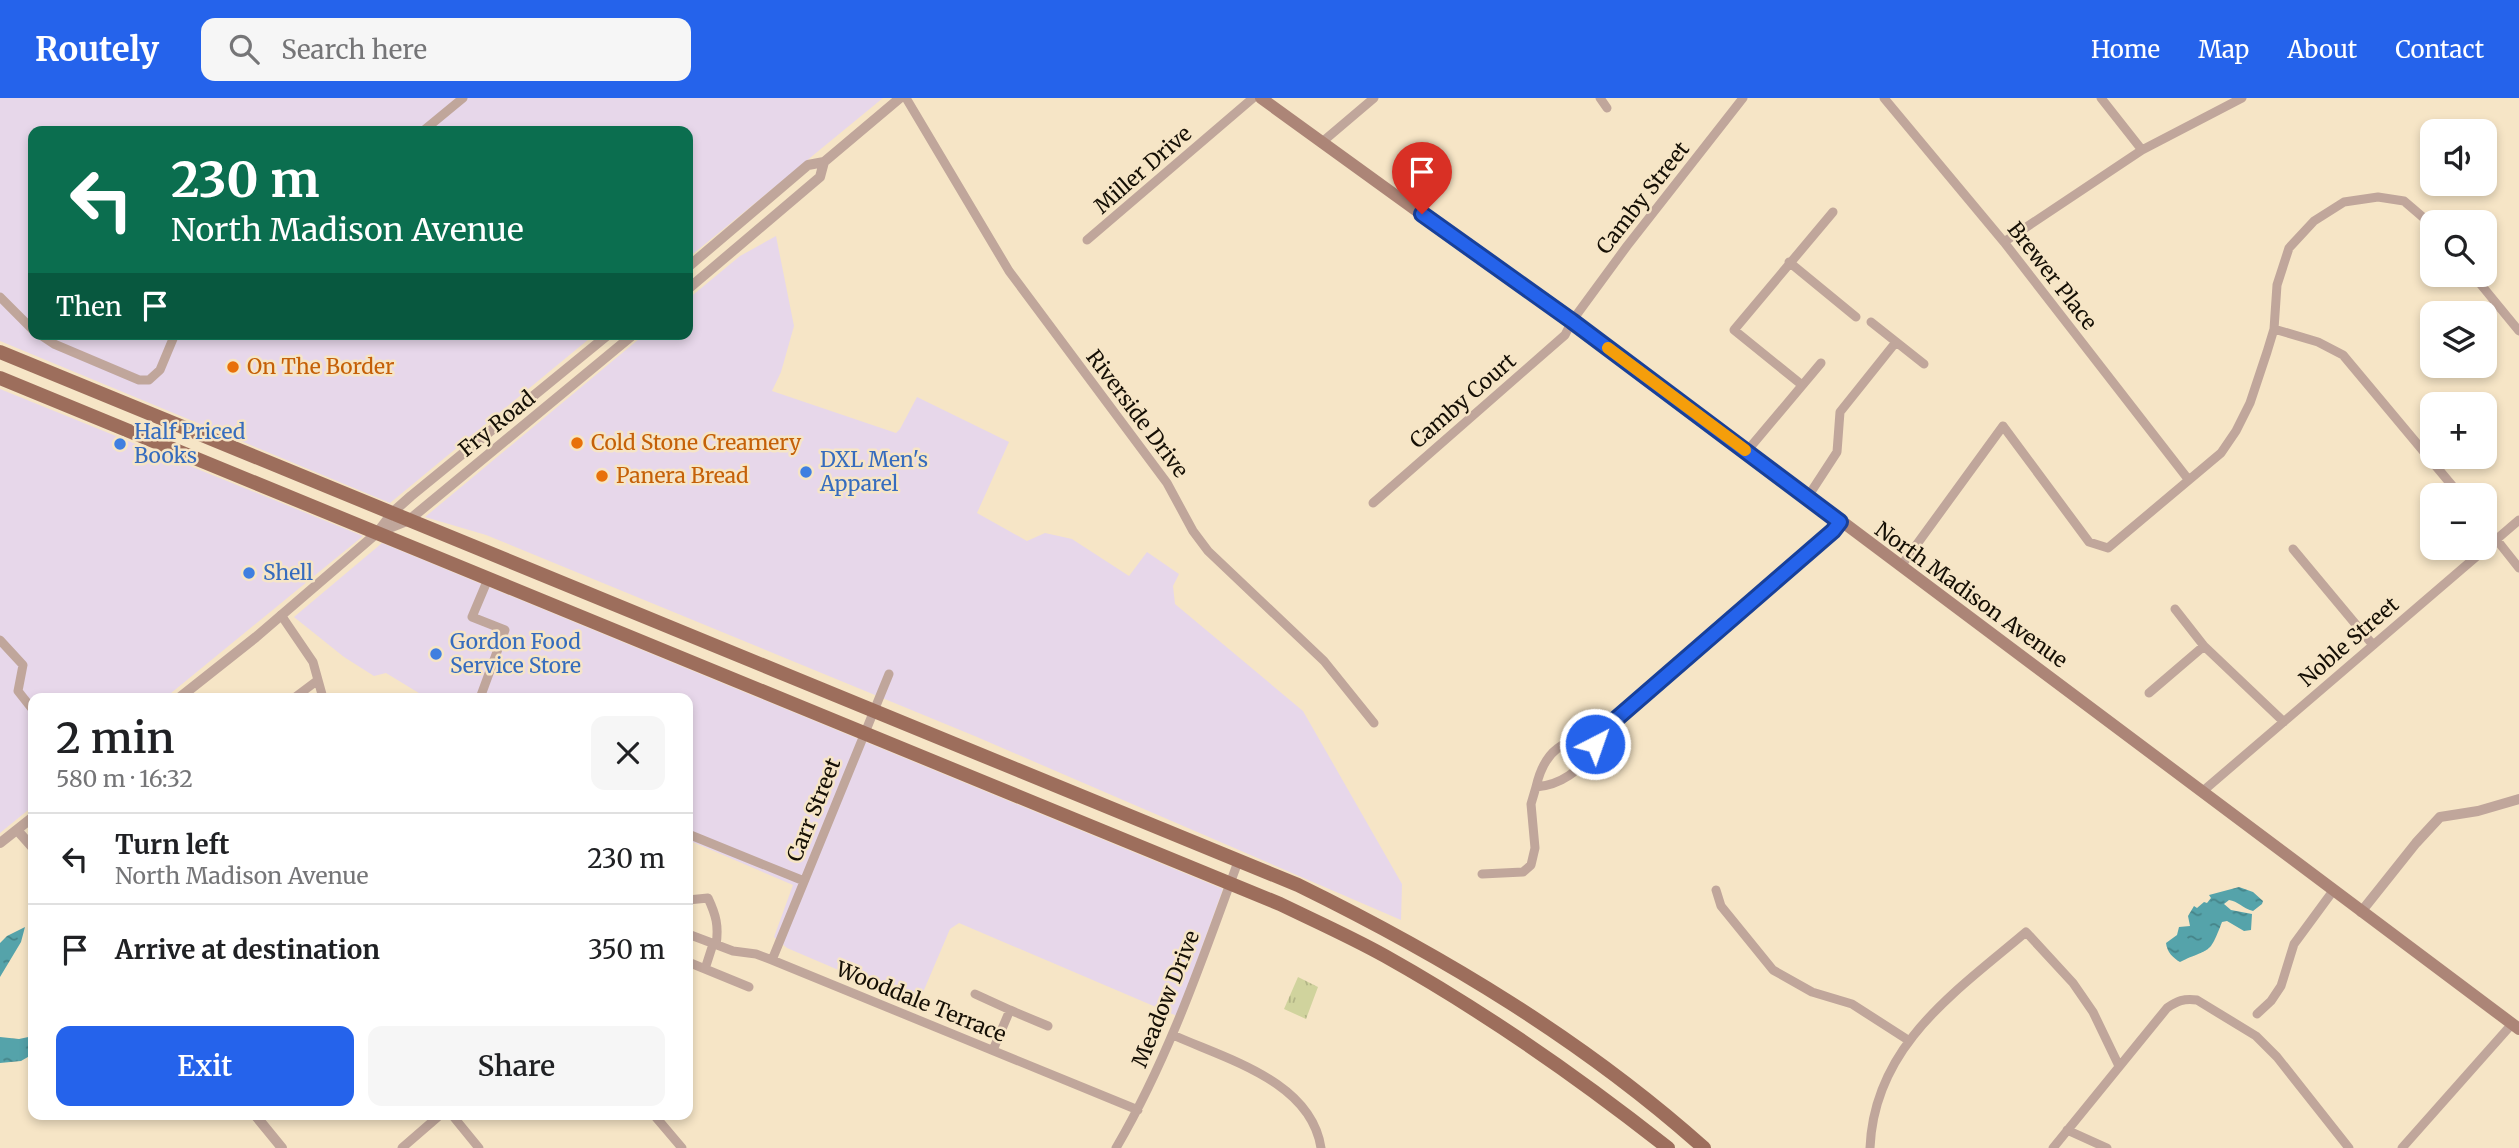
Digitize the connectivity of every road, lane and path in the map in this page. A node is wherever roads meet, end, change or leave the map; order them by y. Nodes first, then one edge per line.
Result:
1 (463, 98) edge
2 (900, 98) edge
3 (906, 98) edge
4 (1253, 98) edge
5 (1261, 98) edge
6 (1374, 98) edge
7 (1601, 98) edge
8 (1743, 98) edge
9 (1884, 98) edge
10 (2101, 98) edge
11 (2242, 98) edge
12 (1607, 108) dead end
13 (429, 126) edge
14 (1321, 143) junction
15 (2142, 150) junction
16 (824, 162) junction
17 (1833, 212) dead end
18 (2420, 215) edge
19 (1087, 240) dead end
20 (2004, 242) junction
21 (1789, 262) junction
22 (693, 263) edge
23 (693, 285) edge
24 (2483, 287) edge
25 (0, 298) edge
26 (1856, 317) dead end
27 (1572, 321) junction
28 (1871, 322) dead end
29 (28, 325) edge
30 (2274, 329) junction
31 (2519, 331) edge
32 (48, 340) edge
33 (172, 340) edge
34 (602, 340) edge
35 (628, 340) edge
36 (1896, 342) junction
37 (0, 352) edge
38 (1821, 363) dead end
39 (1924, 364) dead end
40 (0, 378) edge
41 (1802, 385) junction
42 (1747, 451) junction
43 (2188, 479) junction
44 (2450, 483) edge
45 (1807, 498) junction
46 (1373, 503) dead end
47 (393, 512) junction
48 (410, 520) junction
49 (2519, 520) edge
50 (1840, 522) junction
51 (377, 533) junction
52 (2497, 539) joint
53 (2293, 549) dead end
54 (2472, 560) edge
55 (1900, 566) junction
56 (2519, 568) edge
57 (488, 579) junction
58 (2175, 608) dead end
59 (281, 615) junction
60 (0, 640) edge
61 (2373, 645) junction
62 (2204, 646) junction
63 (889, 674) dead end
64 (318, 680) junction
65 (185, 693) edge
66 (301, 693) edge
67 (322, 693) edge
68 (482, 693) edge
69 (2149, 693) dead end
70 (28, 704) edge
71 (874, 710) junction
72 (2284, 722) junction
73 (1374, 723) dead end
74 (865, 733) junction
75 (1600, 733) junction
76 (1536, 787) junction
77 (2203, 791) junction
78 (2519, 799) edge
79 (28, 821) edge
80 (17, 830) junction
81 (693, 836) edge
82 (0, 843) edge
83 (28, 843) edge
84 (1239, 859) junction
85 (1482, 874) dead end
86 (804, 881) junction
87 (1230, 884) junction
88 (1716, 890) dead end
89 (2333, 891) junction
90 (693, 900) edge
91 (2361, 912) junction
92 (693, 936) edge
93 (715, 945) junction
94 (772, 960) junction
95 (693, 964) edge
96 (705, 969) junction
97 (749, 988) dead end
98 (975, 994) dead end
99 (1010, 1010) junction
100 (2257, 1014) dead end
101 (1048, 1026) dead end
102 (2515, 1027) edge
103 (1173, 1035) junction
104 (1908, 1040) junction
105 (993, 1050) junction
106 (2119, 1066) junction
107 (1138, 1110) junction
108 (259, 1120) edge
109 (434, 1120) edge
110 (456, 1120) edge
111 (658, 1120) edge
112 (2067, 1130) junction
113 (282, 1148) edge
114 (402, 1148) edge
115 (479, 1148) edge
116 (682, 1148) edge
117 (1116, 1148) edge
118 (1321, 1148) edge
119 (1668, 1148) edge
120 (1704, 1148) edge
121 (1870, 1148) edge
122 (2053, 1148) edge
123 (2107, 1148) edge
124 (2349, 1148) edge
125 (2402, 1148) edge

1 - 13 street
2 - 16 street
3 - 73 street, Riverside Drive
4 - 19 street, Miller Drive
5 - 14 main road, North Madison Avenue
6 - 14 street
7 - 12 street
8 - 27 street, Camby Street
9 - 20 street, Brewer Place
10 - 15 street
11 - 15 street
14 - 27 main road, North Madison Avenue
15 - 20 street
16 - 22 street
16 - 23 street
17 - 21 street
18 - 30 street
20 - 43 street, Brewer Place
21 - 26 street
21 - 41 street
24 - 31 street
25 - 29 street
27 - 42 main road, North Madison Avenue
27 - 46 street, Camby Court
28 - 36 street
30 - 43 street
30 - 44 street
32 - 33 street
34 - 47 street, Fry Road
35 - 48 street, Fry Road
36 - 39 street
36 - 45 street
37 - 47 main road
38 - 41 street
40 - 51 main road
41 - 42 street
42 - 45 main road, North Madison Avenue
43 - 55 street
45 - 50 main road, North Madison Avenue
47 - 48 main road
47 - 51 street, Fry Road
48 - 51 street, Fry Road
48 - 71 main road
49 - 52 street, Noble Street
50 - 55 main road, North Madison Avenue
50 - 75 street
51 - 57 main road
51 - 59 street, Fry Road
52 - 56 street
53 - 61 street
54 - 61 street, Noble Street
55 - 77 main road, North Madison Avenue
57 - 68 street
57 - 74 main road
58 - 62 street
59 - 64 street
59 - 65 street, Fry Road
60 - 70 street
61 - 72 street, Noble Street
62 - 69 street
62 - 72 street
63 - 71 street, Carr Street
64 - 66 street
64 - 67 street
71 - 74 street, Carr Street
71 - 84 main road
72 - 77 street, Noble Street
74 - 86 street, Carr Street
74 - 87 main road
75 - 76 street
75 - 76 street
76 - 85 street
77 - 89 main road, North Madison Avenue
78 - 91 street
79 - 80 street
80 - 82 street
80 - 83 street
81 - 86 street
84 - 87 street, Meadow Drive
84 - 120 main road
86 - 94 street, Carr Street
87 - 103 street, Meadow Drive
87 - 119 main road
88 - 104 street
89 - 91 main road, North Madison Avenue
89 - 100 street
90 - 93 street
91 - 102 main road, North Madison Avenue
92 - 93 street, Wooddale Terrace
93 - 94 street, Wooddale Terrace
93 - 96 street
94 - 105 street, Wooddale Terrace
95 - 96 street
96 - 97 street
98 - 99 street
99 - 101 street
99 - 105 street
102 - 125 street
103 - 107 street, Meadow Drive
103 - 118 street
104 - 106 street
104 - 121 street
105 - 107 street, Wooddale Terrace
106 - 112 street
106 - 124 street
107 - 117 street, Meadow Drive
108 - 113 street
109 - 114 street
110 - 115 street
111 - 116 street
112 - 122 street
112 - 123 street

